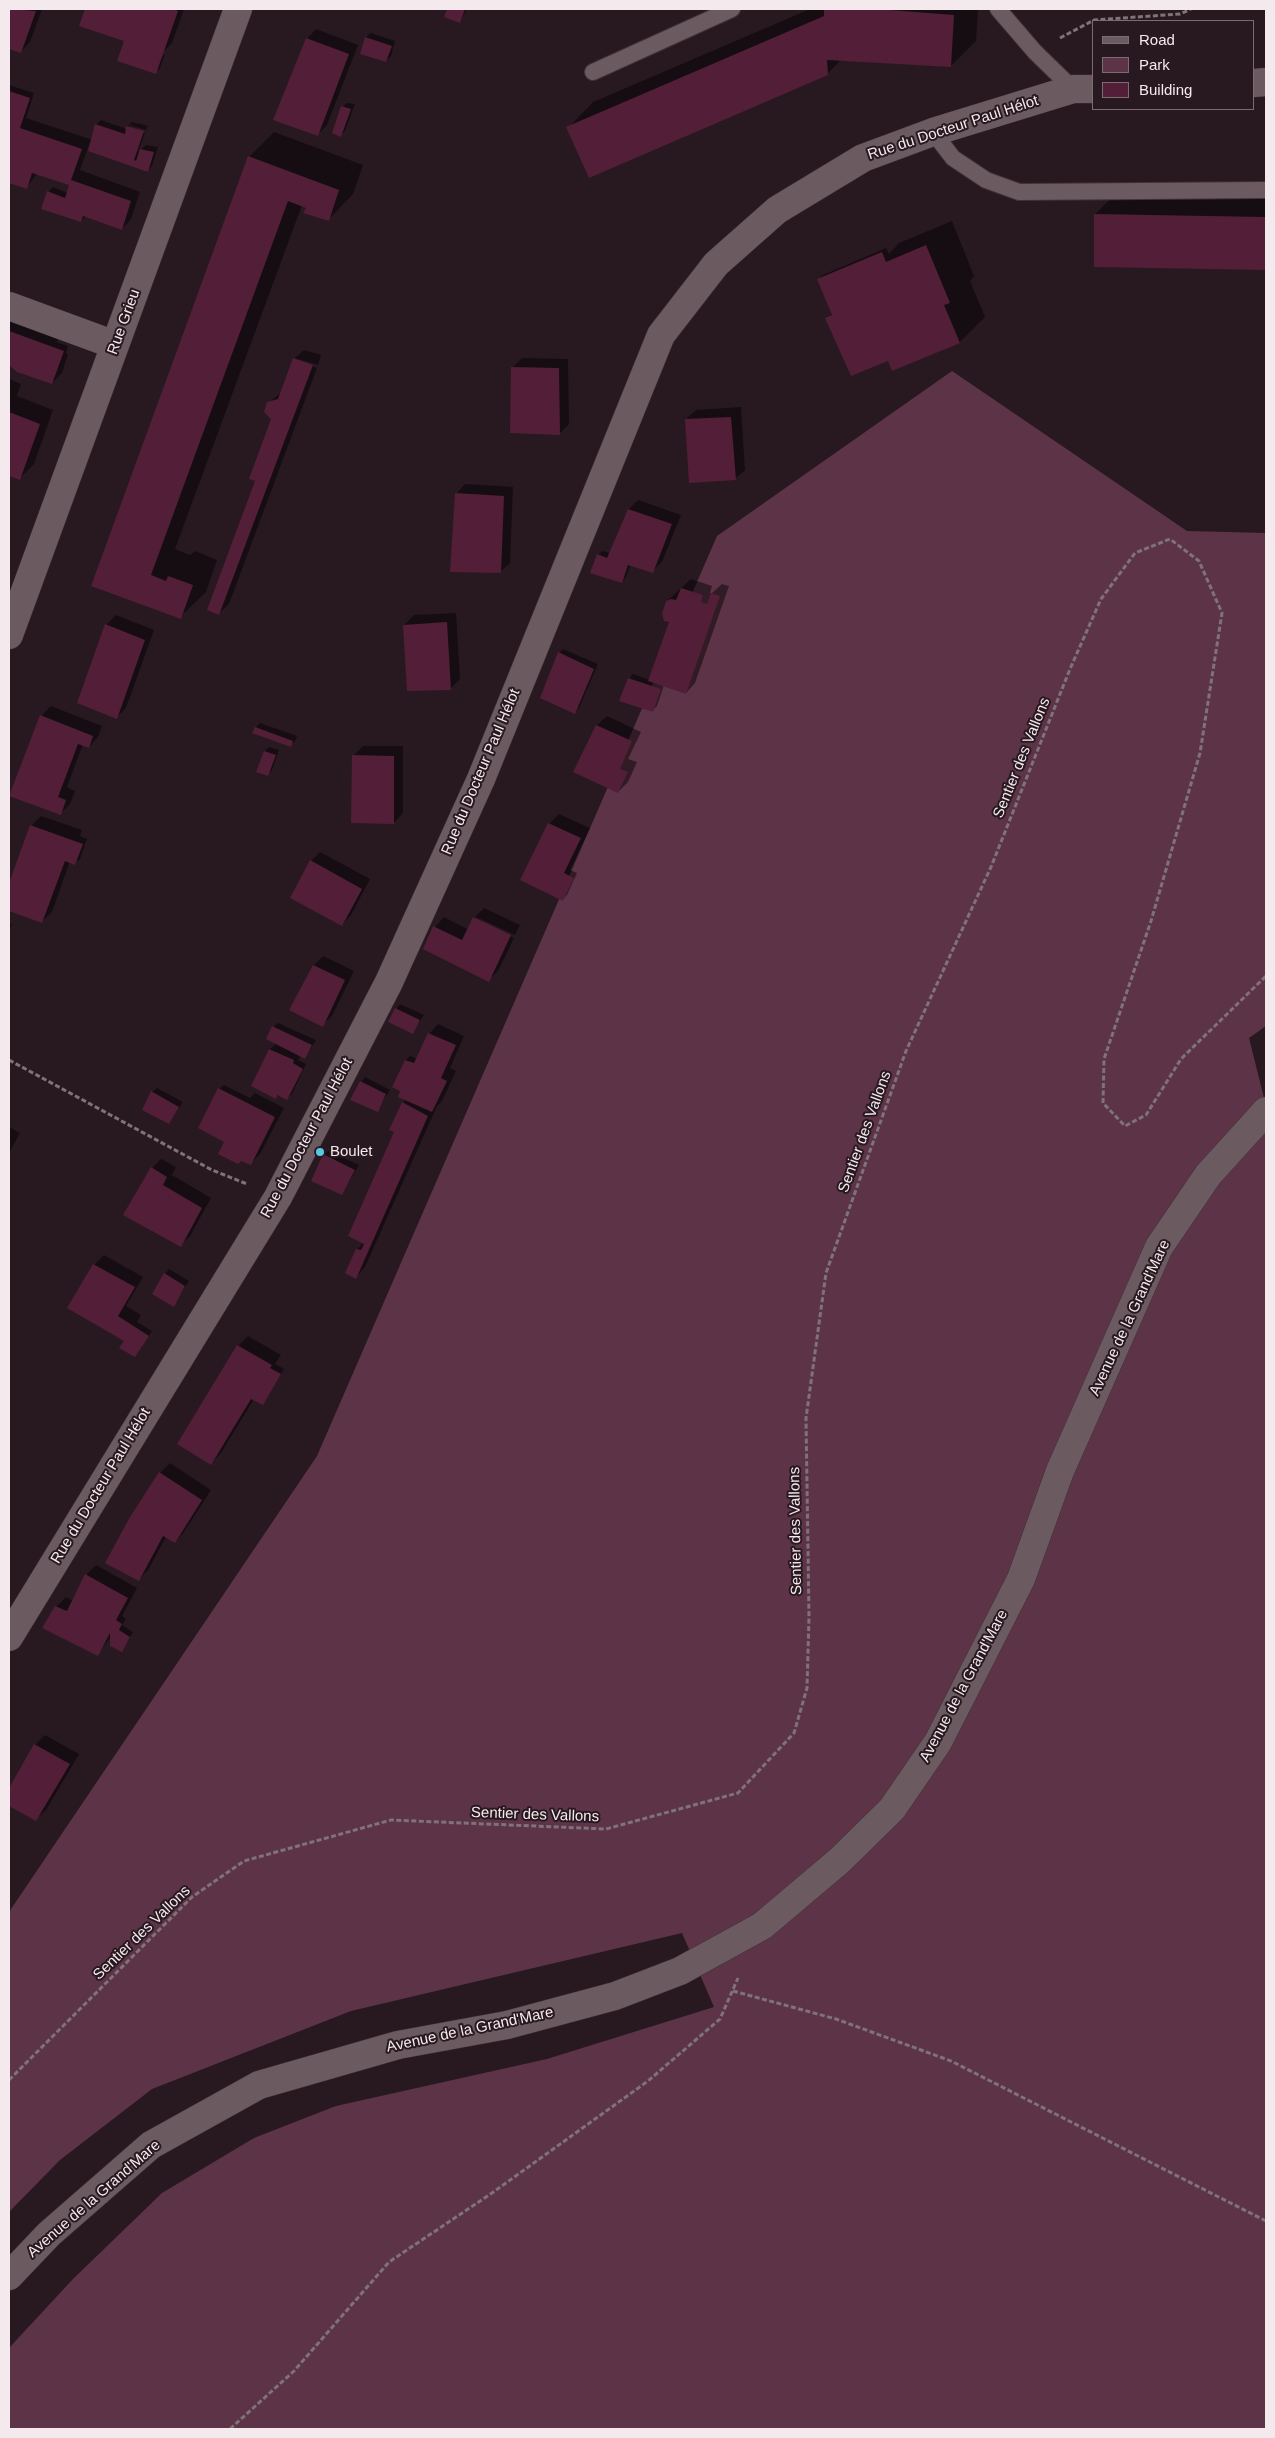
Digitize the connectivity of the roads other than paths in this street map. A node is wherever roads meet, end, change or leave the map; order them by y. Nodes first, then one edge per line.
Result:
1 (238, 9) edge
2 (732, 9) edge
3 (998, 9) edge
4 (593, 72) dead end
5 (1083, 89) edge
6 (933, 132) junction
7 (1266, 190) edge
8 (9, 306) edge
9 (115, 345) junction
10 (9, 635) edge
11 (1266, 1112) edge
12 (9, 1637) edge
13 (9, 2276) edge

1 - 9 street, Rue Grieu
2 - 4 lane
3 - 5 lane
5 - 6 street, Rue du Docteur Paul Hélot
6 - 7 lane
6 - 12 street, Rue du Docteur Paul Hélot
8 - 9 street
9 - 10 street, Rue Grieu
11 - 13 street, Avenue de la Grand'Mare

